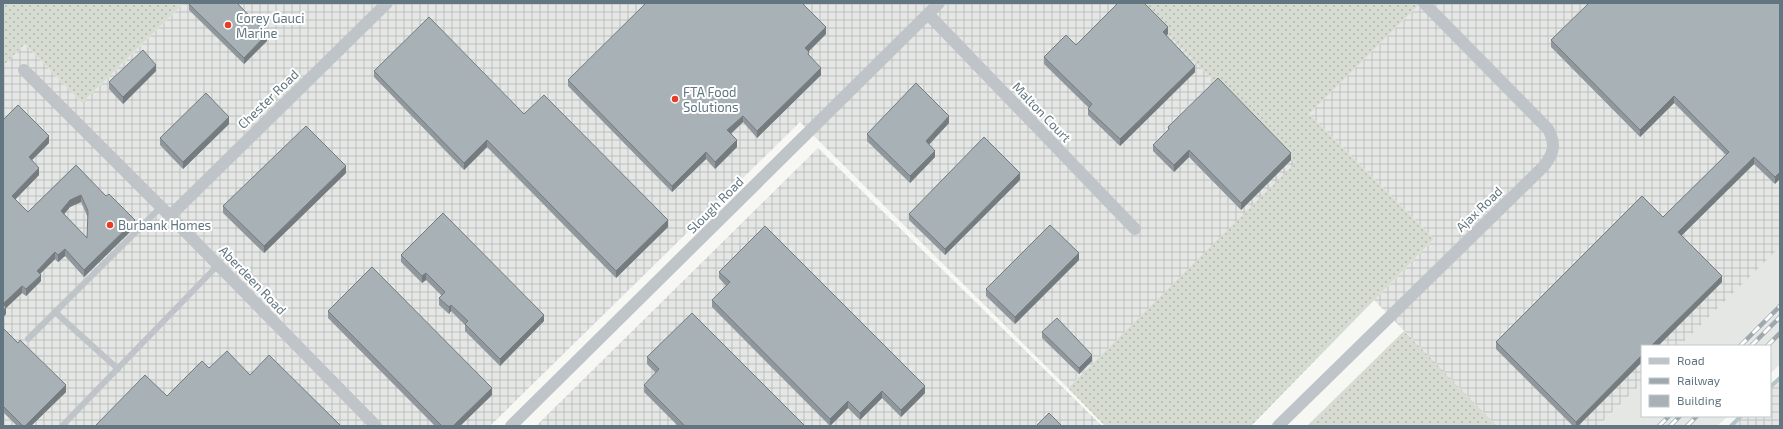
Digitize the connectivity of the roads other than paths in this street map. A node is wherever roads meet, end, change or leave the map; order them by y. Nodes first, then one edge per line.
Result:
1 (387, 3) edge
2 (940, 3) edge
3 (1424, 3) edge
4 (928, 14) junction
5 (24, 70) dead end
6 (161, 207) junction
7 (170, 216) junction
8 (1135, 229) dead end
9 (218, 265) junction
10 (55, 312) junction
11 (28, 339) dead end
12 (118, 369) junction
13 (62, 426) edge
14 (376, 426) edge
15 (511, 426) edge
16 (1278, 426) edge

1 - 7 street, Chester Road
2 - 4 street, Slough Road
3 - 16 street, Ajax Road
4 - 8 street, Malton Court
4 - 15 street, Slough Road
5 - 6 street, Aberdeen Road
6 - 7 street, Aberdeen Road
6 - 10 lane
7 - 9 street, Aberdeen Road
9 - 12 lane
9 - 14 street, Aberdeen Road
10 - 11 lane
10 - 12 lane
12 - 13 lane

